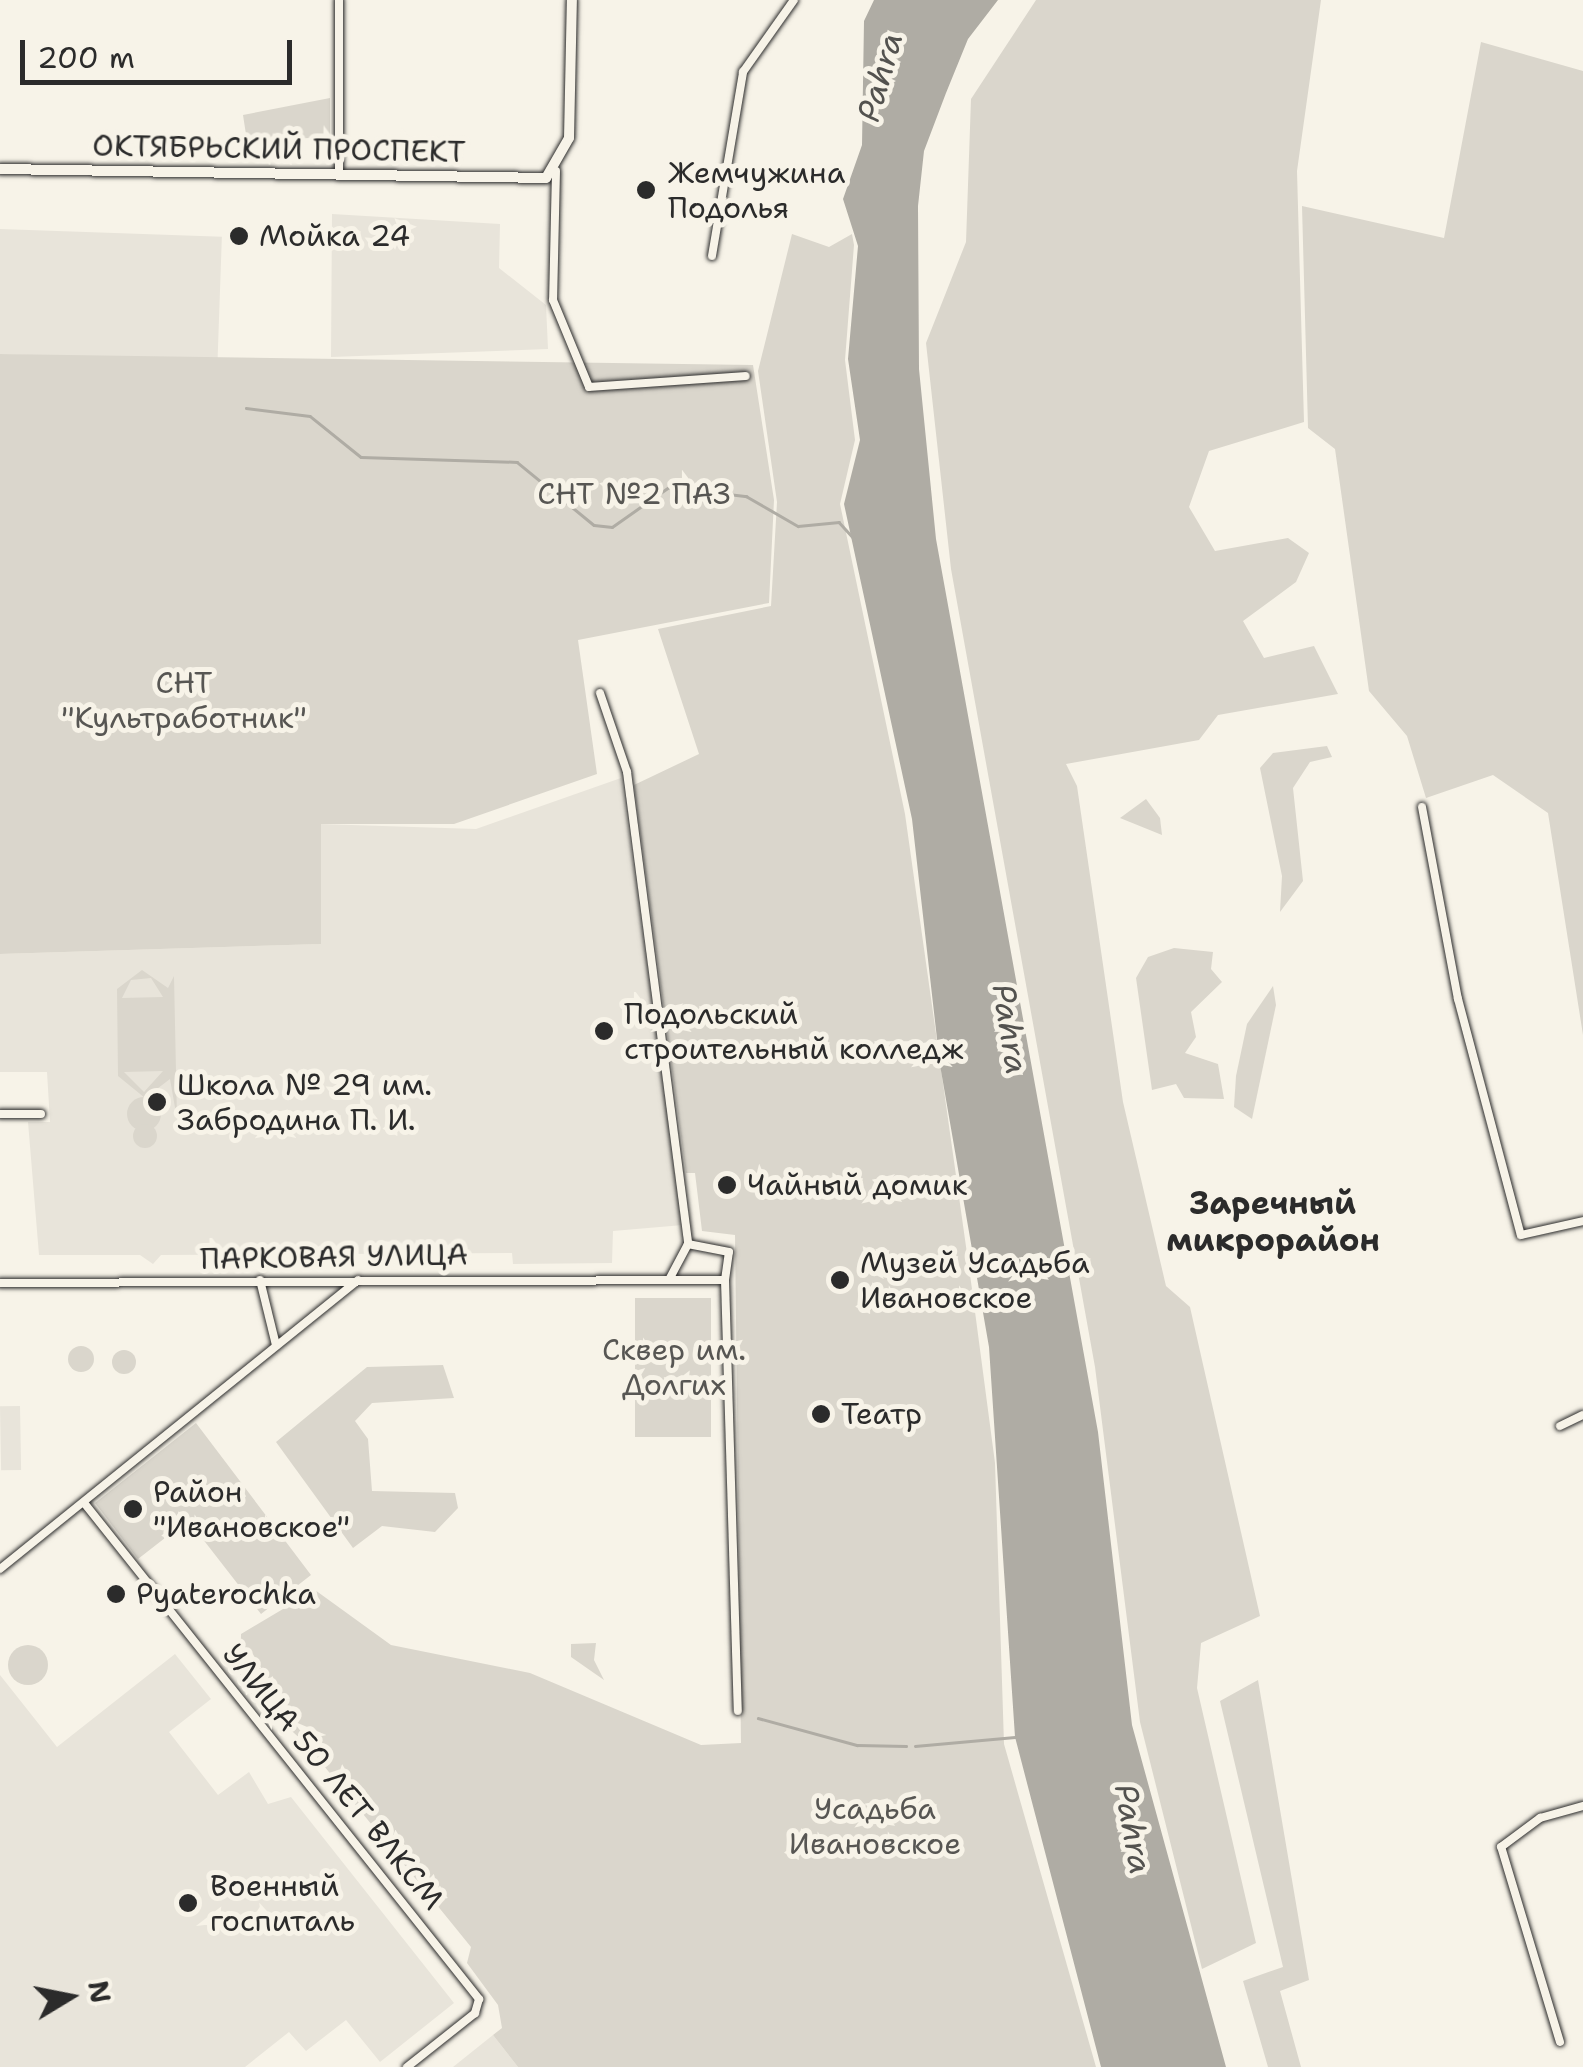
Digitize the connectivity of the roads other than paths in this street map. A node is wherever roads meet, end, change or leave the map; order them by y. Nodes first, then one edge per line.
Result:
1 (340, 0) edge
2 (572, 0) edge
3 (794, 0) edge
4 (0, 168) edge
5 (556, 171) junction
6 (339, 175) junction
7 (712, 256) dead end
8 (746, 376) dead end
9 (600, 693) dead end
10 (1422, 807) dead end
11 (0, 1114) edge
12 (41, 1114) dead end
13 (1583, 1221) edge
14 (688, 1244) junction
15 (360, 1278) junction
16 (669, 1279) junction
17 (260, 1280) junction
18 (725, 1280) junction
19 (0, 1283) edge
20 (276, 1345) junction
21 (1583, 1414) edge
22 (1560, 1426) dead end
23 (84, 1504) junction
24 (0, 1569) edge
25 (738, 1711) dead end
26 (1583, 1806) edge
27 (1560, 2042) dead end
28 (407, 2067) edge

1 - 6 street
2 - 5 main road
3 - 7 street
4 - 6 main road, ОКТЯБРЬСКИЙ ПРОСПЕКТ
5 - 6 main road, ОКТЯБРЬСКИЙ ПРОСПЕКТ
5 - 8 street
9 - 14 street
10 - 13 street
11 - 12 street
14 - 16 street
14 - 18 street
15 - 16 street, ПАРКОВАЯ УЛИЦА
15 - 17 street, ПАРКОВАЯ УЛИЦА
15 - 20 street
16 - 18 street, ПАРКОВАЯ УЛИЦА
17 - 19 street, ПАРКОВАЯ УЛИЦА
17 - 20 street
18 - 25 street
20 - 23 street
21 - 22 street
23 - 24 street
23 - 28 street, УЛИЦА 50 ЛЕТ ВЛКСМ
26 - 27 street

